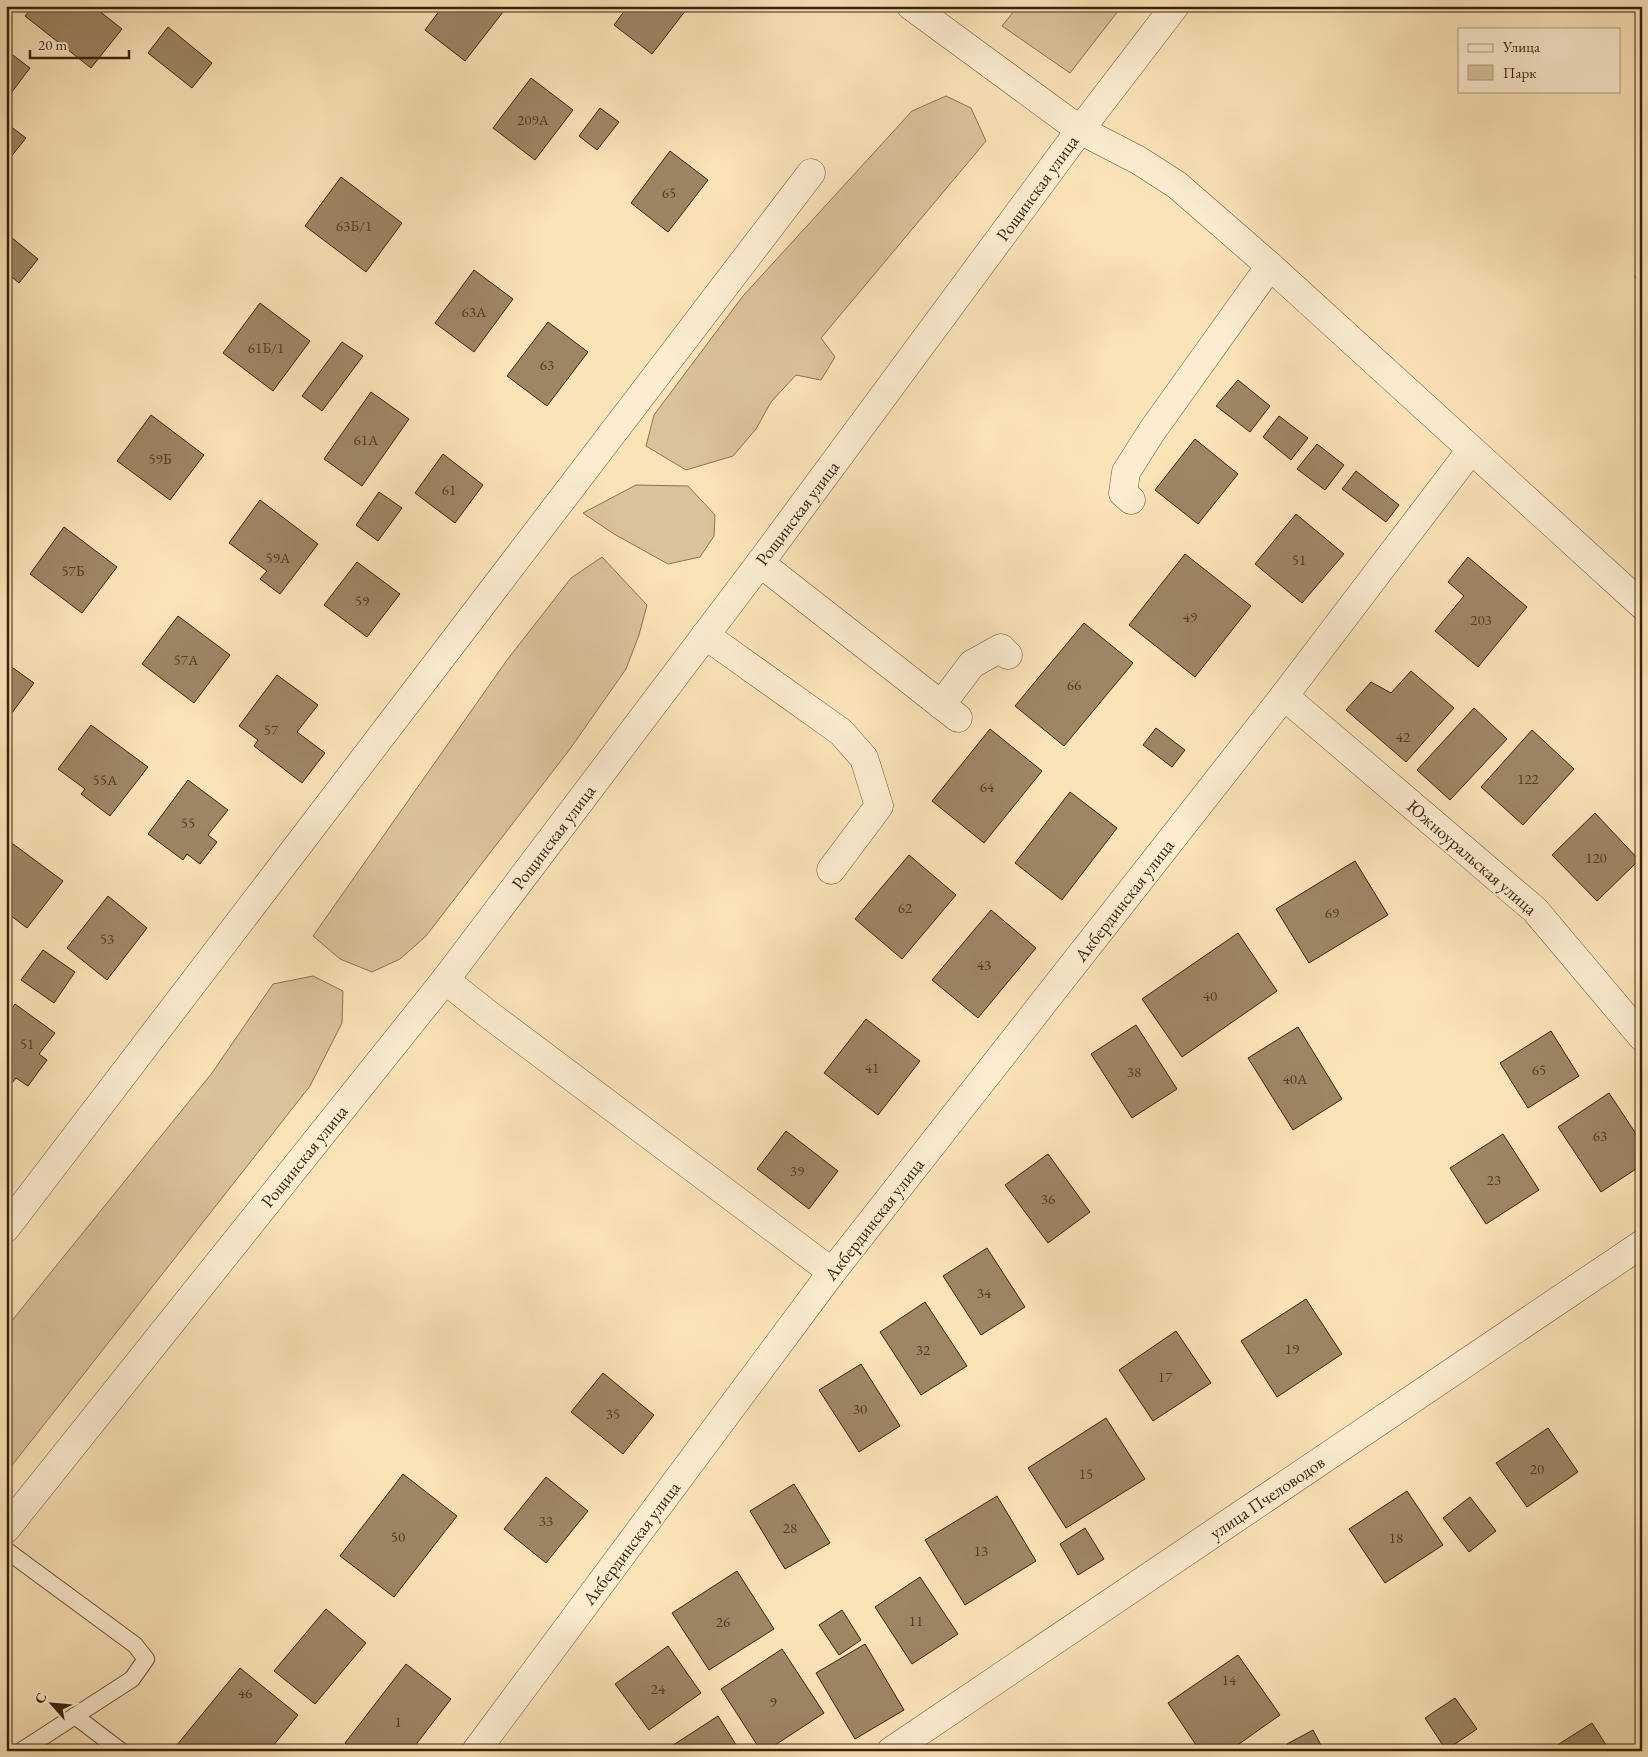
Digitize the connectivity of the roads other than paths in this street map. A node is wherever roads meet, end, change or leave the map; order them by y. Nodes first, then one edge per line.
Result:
1 (911, 6) edge
2 (1175, 6) edge
3 (1080, 130) junction
4 (811, 173) dead end
5 (1270, 266) junction
6 (1471, 450) junction
7 (1131, 500) dead end
8 (760, 563) junction
9 (1642, 605) edge
10 (705, 635) junction
11 (1008, 655) dead end
12 (1284, 696) junction
13 (831, 870) dead end
14 (445, 980) junction
15 (1642, 1037) edge
16 (6, 1228) edge
17 (1642, 1244) edge
18 (832, 1272) junction
19 (6, 1529) edge
20 (6, 1550) edge
21 (76, 1716) junction
22 (21, 1751) edge
23 (121, 1751) edge
24 (476, 1751) edge
25 (892, 1751) edge

1 - 3 street
2 - 3 street, Рощинская улица
3 - 5 street
3 - 8 street, Рощинская улица
4 - 16 street
5 - 6 street
5 - 7 street
6 - 9 street
6 - 12 street, Акбердинская улица
8 - 10 street, Рощинская улица
8 - 11 street
10 - 13 street
10 - 14 street, Рощинская улица
12 - 15 street, Южноуральская улица
12 - 18 street, Акбердинская улица
14 - 18 street
14 - 19 street, Рощинская улица
17 - 25 street, улица Пчеловодов
18 - 24 street, Акбердинская улица
20 - 21 lane
21 - 22 lane
21 - 23 lane

